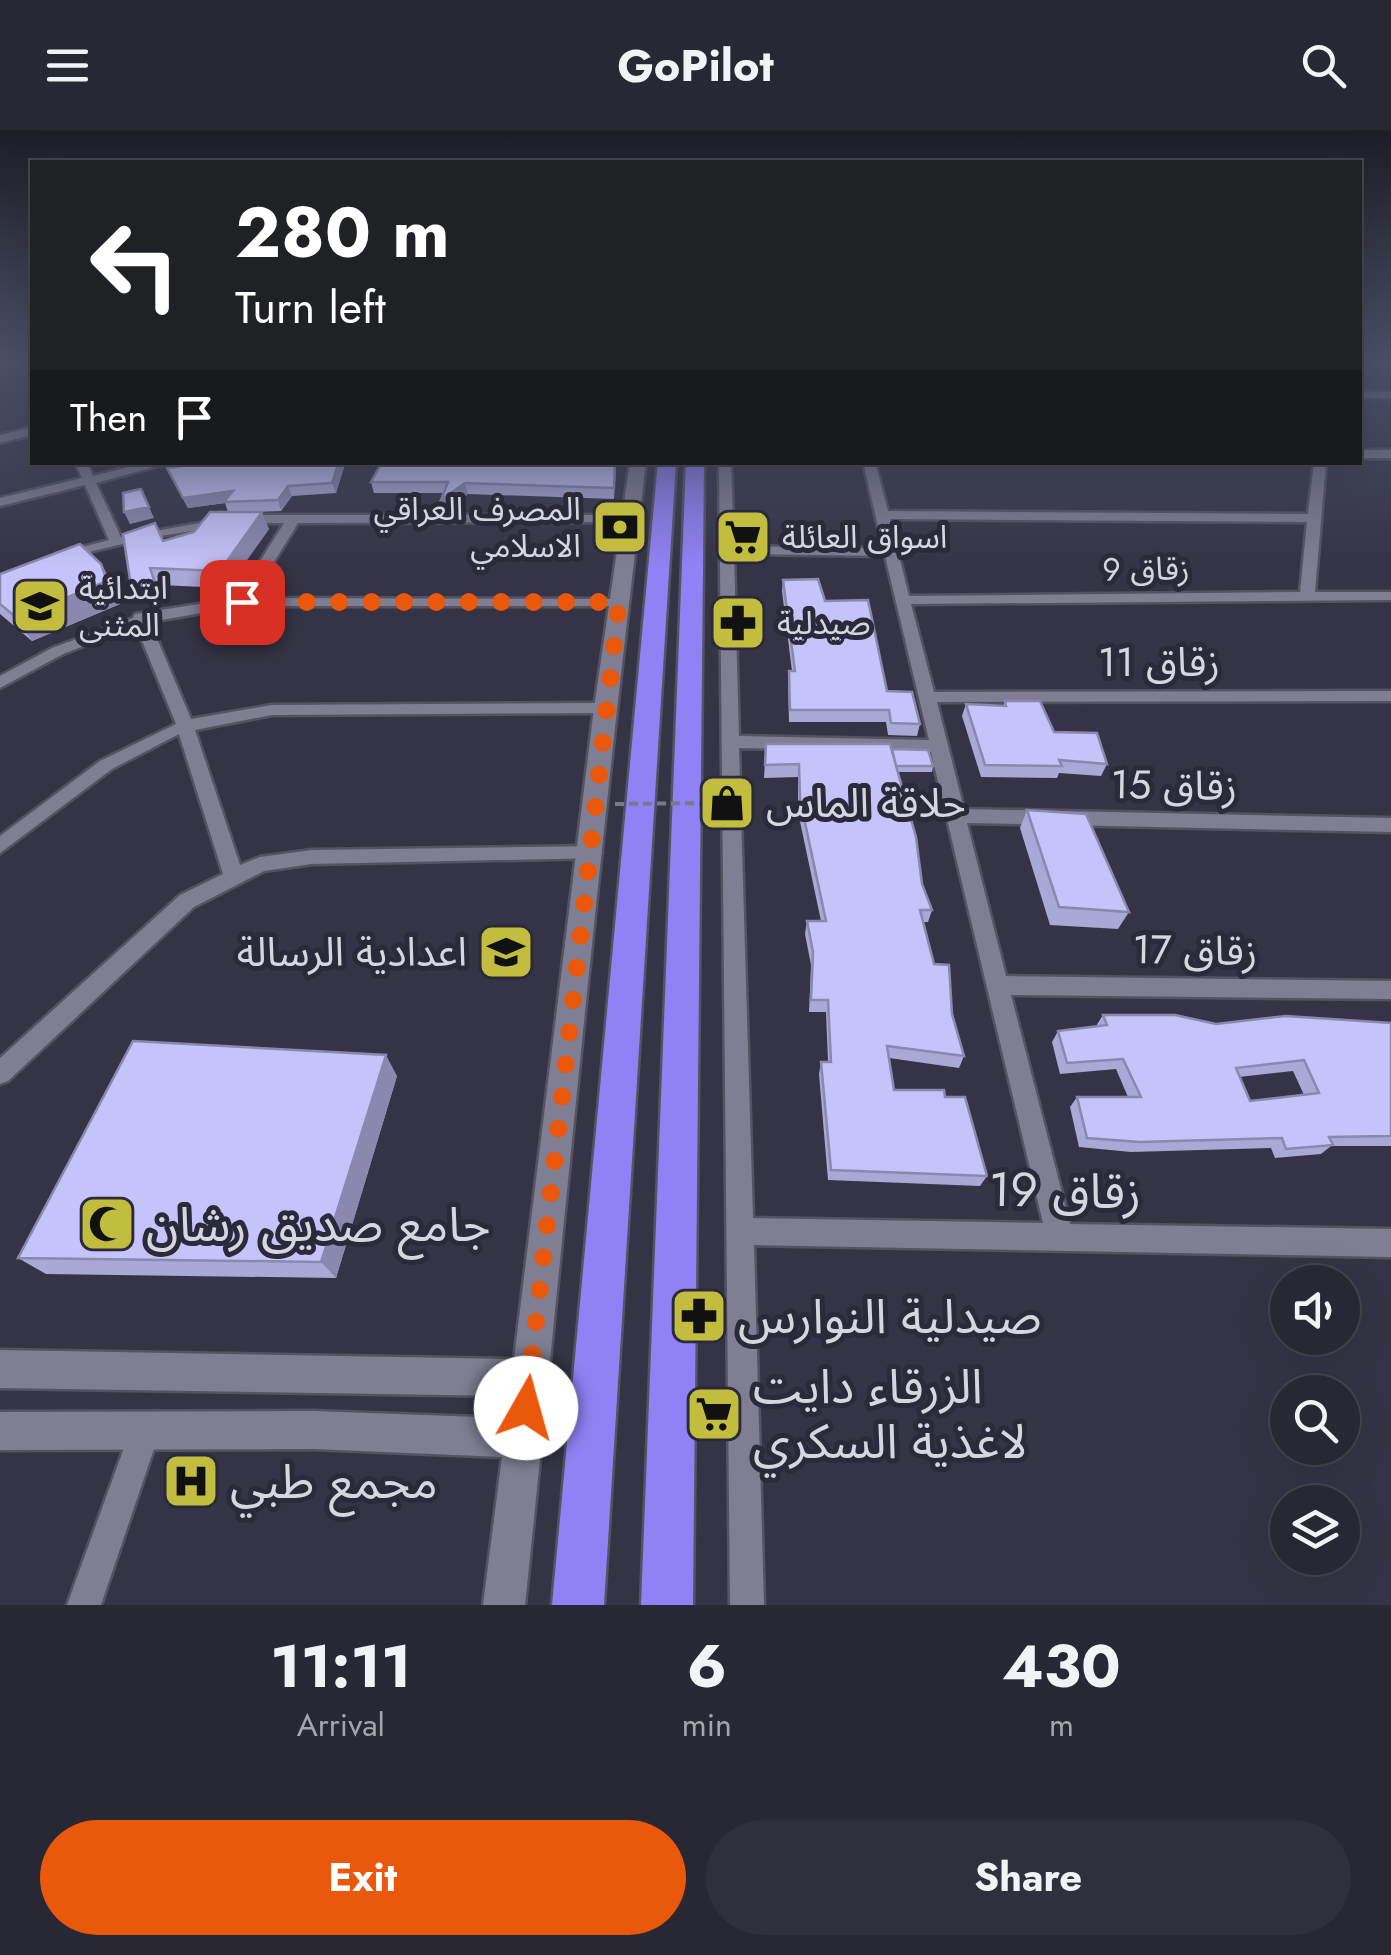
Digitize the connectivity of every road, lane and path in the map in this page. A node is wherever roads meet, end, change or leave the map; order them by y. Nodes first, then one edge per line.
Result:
1 (30, 431) edge
2 (0, 439) edge
3 (1362, 454) edge
4 (1391, 454) edge
5 (82, 465) edge
6 (151, 465) edge
7 (638, 465) edge
8 (667, 465) edge
9 (695, 465) edge
10 (725, 465) edge
11 (869, 465) edge
12 (1320, 465) edge
13 (87, 478) junction
14 (0, 502) edge
15 (882, 515) junction
16 (294, 518) junction
17 (629, 518) junction
18 (1314, 518) junction
19 (116, 541) junction
20 (728, 550) junction
21 (891, 552) junction
22 (52, 560) edge
23 (1306, 595) junction
24 (1391, 596) edge
25 (902, 600) junction
26 (242, 602) junction
27 (619, 602) junction
28 (140, 617) junction
29 (0, 683) edge
30 (1391, 696) edge
31 (926, 697) junction
32 (605, 708) junction
33 (185, 726) junction
34 (730, 742) junction
35 (939, 746) junction
36 (616, 804) dead end
37 (718, 804) dead end
38 (956, 816) junction
39 (1391, 825) edge
40 (0, 846) edge
41 (592, 854) junction
42 (233, 874) junction
43 (998, 986) junction
44 (1391, 990) edge
45 (0, 1073) edge
46 (738, 1231) junction
47 (1059, 1234) junction
48 (1391, 1242) edge
49 (0, 1369) edge
50 (530, 1378) junction
51 (0, 1431) edge
52 (144, 1434) junction
53 (522, 1438) junction
54 (84, 1605) edge
55 (504, 1605) edge
56 (578, 1605) edge
57 (667, 1605) edge
58 (747, 1605) edge

1 - 2 street
3 - 4 street
5 - 13 street
6 - 13 street
7 - 17 street
8 - 56 highway
9 - 57 highway
10 - 20 street
11 - 15 street
12 - 18 street
13 - 14 street
13 - 19 street
15 - 18 street
15 - 21 street
16 - 17 street
16 - 19 street
16 - 26 street
17 - 27 street
18 - 23 street
19 - 22 street
20 - 21 street
20 - 34 street
21 - 25 street
23 - 24 street, زقاق 9
23 - 25 street, زقاق 9
25 - 31 street
26 - 27 street
26 - 28 street
27 - 32 street
28 - 29 street
28 - 33 street
30 - 31 street, زقاق 11
31 - 35 street
32 - 33 street
32 - 41 street
33 - 40 street
33 - 42 street
34 - 35 street
34 - 46 street
35 - 38 street
36 - 37 path, bridge
38 - 39 street, زقاق 15
38 - 43 street
41 - 42 street
41 - 50 street
42 - 45 street
43 - 44 street, زقاق 17
43 - 47 street
46 - 47 street, زقاق 19
46 - 58 street
47 - 48 street, زقاق 19
49 - 50 street
50 - 53 street
51 - 52 street
52 - 53 street
52 - 54 street
53 - 55 street

